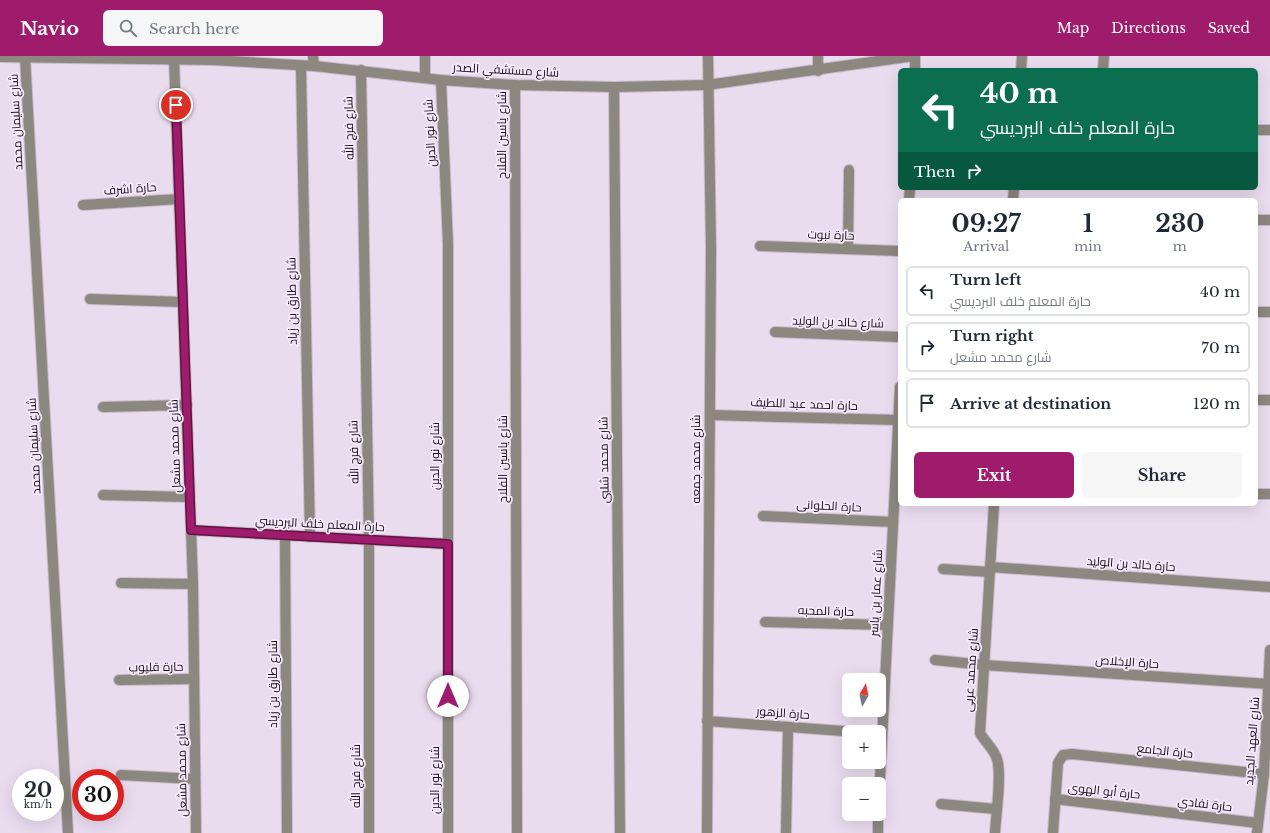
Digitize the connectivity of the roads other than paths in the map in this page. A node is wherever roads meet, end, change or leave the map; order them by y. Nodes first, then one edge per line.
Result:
1 (425, 56) edge
2 (708, 56) edge
3 (818, 56) edge
4 (915, 56) edge
5 (1022, 56) edge
6 (1104, 56) edge
7 (0, 57) edge
8 (26, 57) edge
9 (84, 57) edge
10 (213, 58) edge
11 (174, 59) junction
12 (313, 61) edge
13 (301, 66) junction
14 (915, 68) edge
15 (1021, 68) edge
16 (1103, 68) edge
17 (360, 70) junction
18 (818, 71) junction
19 (425, 78) junction
20 (441, 80) junction
21 (515, 85) junction
22 (707, 85) junction
23 (614, 87) junction
24 (1258, 130) edge
25 (1270, 130) edge
26 (849, 170) dead end
27 (179, 199) junction
28 (83, 205) dead end
29 (1258, 220) edge
30 (1270, 220) edge
31 (760, 246) dead end
32 (848, 249) junction
33 (898, 251) edge
34 (90, 299) dead end
35 (183, 302) junction
36 (1258, 312) edge
37 (1270, 312) edge
38 (775, 332) dead end
39 (898, 337) edge
40 (1258, 400) edge
41 (1270, 400) edge
42 (186, 405) junction
43 (103, 407) dead end
44 (710, 415) junction
45 (898, 420) joint
46 (1258, 494) edge
47 (1270, 494) edge
48 (103, 495) dead end
49 (190, 497) junction
50 (994, 506) edge
51 (763, 516) dead end
52 (893, 522) junction
53 (191, 530) junction
54 (285, 536) junction
55 (310, 537) junction
56 (369, 540) junction
57 (448, 544) junction
58 (943, 568) dead end
59 (990, 569) junction
60 (121, 583) dead end
61 (193, 584) junction
62 (1270, 587) edge
63 (765, 622) dead end
64 (887, 625) junction
65 (1270, 650) edge
66 (935, 660) dead end
67 (984, 665) junction
68 (194, 679) junction
69 (119, 680) dead end
70 (1269, 684) junction
71 (707, 721) junction
72 (881, 725) edge
73 (788, 727) junction
74 (842, 731) edge
75 (124, 774) edge
76 (1264, 774) junction
77 (195, 779) junction
78 (1056, 799) junction
79 (941, 804) dead end
80 (996, 809) junction
81 (1150, 810) joint
82 (878, 821) edge
83 (1257, 828) edge
84 (68, 833) edge
85 (196, 833) edge
86 (287, 833) edge
87 (369, 833) edge
88 (448, 833) edge
89 (517, 833) edge
90 (620, 833) edge
91 (707, 833) edge
92 (786, 833) edge
93 (878, 833) edge
94 (995, 833) edge
95 (1053, 833) edge

1 - 19 street
2 - 22 street, شارع محمد جمعه
3 - 18 street
4 - 14 street
4 - 18 street, شارع مستشفي الصدر
5 - 15 street
6 - 16 street
7 - 8 street, شارع مستشفي الصدر
8 - 9 street, شارع مستشفي الصدر
8 - 84 street, شارع سليمان محمد
9 - 11 street, شارع مستشفي الصدر
10 - 11 street, شارع مستشفي الصدر
10 - 13 street, شارع مستشفي الصدر
11 - 27 street, شارع محمد مشعل
12 - 13 street, شارع مستشفي الصدر
12 - 17 street, شارع مستشفي الصدر
13 - 55 street, شارع طارق بن زياد
17 - 19 street, شارع مستشفي الصدر
17 - 56 street, شارع فرج الله
18 - 22 street, شارع مستشفي الصدر
19 - 20 street, شارع مستشفي الصدر
20 - 21 street, شارع مستشفي الصدر
20 - 57 street, شارع نور الدين
21 - 23 street, شارع مستشفي الصدر
21 - 89 street, شارع ياسين الفلاح
22 - 23 street, شارع مستشفي الصدر
22 - 44 street, شارع محمد جمعه
23 - 90 street, شارع محمد شلبى
24 - 25 street
26 - 32 street
27 - 28 street, حارة اشرف
27 - 35 street, شارع محمد مشعل
29 - 30 street
31 - 32 street, حارة نبوت
32 - 33 street, حارة نبوت
34 - 35 street
35 - 42 street, شارع محمد مشعل
36 - 37 street
38 - 39 street, شارع خالد بن الوليد
40 - 41 street
42 - 43 street
42 - 49 street, شارع محمد مشعل
44 - 45 street, حارة احمد عبد اللطيف
44 - 71 street, شارع محمد جمعه
45 - 52 street, شارع عمار بن ياسر
46 - 47 street
48 - 49 street
49 - 53 street, شارع محمد مشعل
50 - 59 street, شارع محمد عربى
51 - 52 street, حارة الحلوانى
52 - 64 street, شارع عمار بن ياسر
53 - 54 street, حارة المعلم خلف البرديسي
53 - 61 street, شارع محمد مشعل
54 - 55 street, حارة المعلم خلف البرديسي
54 - 86 street, شارع طارق بن زياد
55 - 56 street, حارة المعلم خلف البرديسي
56 - 57 street, حارة المعلم خلف البرديسي
56 - 87 street, شارع فرج الله
57 - 88 street, شارع نور الدين
58 - 59 street, حارة خالد بن الوليد
59 - 62 street, حارة خالد بن الوليد
59 - 67 street, شارع محمد عربى
60 - 61 street
61 - 68 street, شارع محمد مشعل
63 - 64 street, حارة المحبه
64 - 72 street, شارع عمار بن ياسر
65 - 70 street, شارع العهد الجديد
66 - 67 street, حارة الإخلاص
67 - 70 street, حارة الإخلاص
67 - 80 street, شارع محمد عربى
68 - 69 street, حارة قليوب
68 - 77 street, شارع محمد مشعل
70 - 76 street, شارع العهد الجديد
71 - 73 street, حارة الزهور
71 - 91 street, شارع محمد جمعه
73 - 74 street, حارة الزهور
73 - 92 street
75 - 77 street
76 - 78 street, حارة الجامع
76 - 83 street, شارع العهد الجديد
77 - 85 street, شارع محمد مشعل
78 - 81 street, حارة أبو الهوى
78 - 95 street
79 - 80 street
80 - 94 street, شارع محمد عربى
81 - 83 street, حارة نفادي
82 - 93 street

